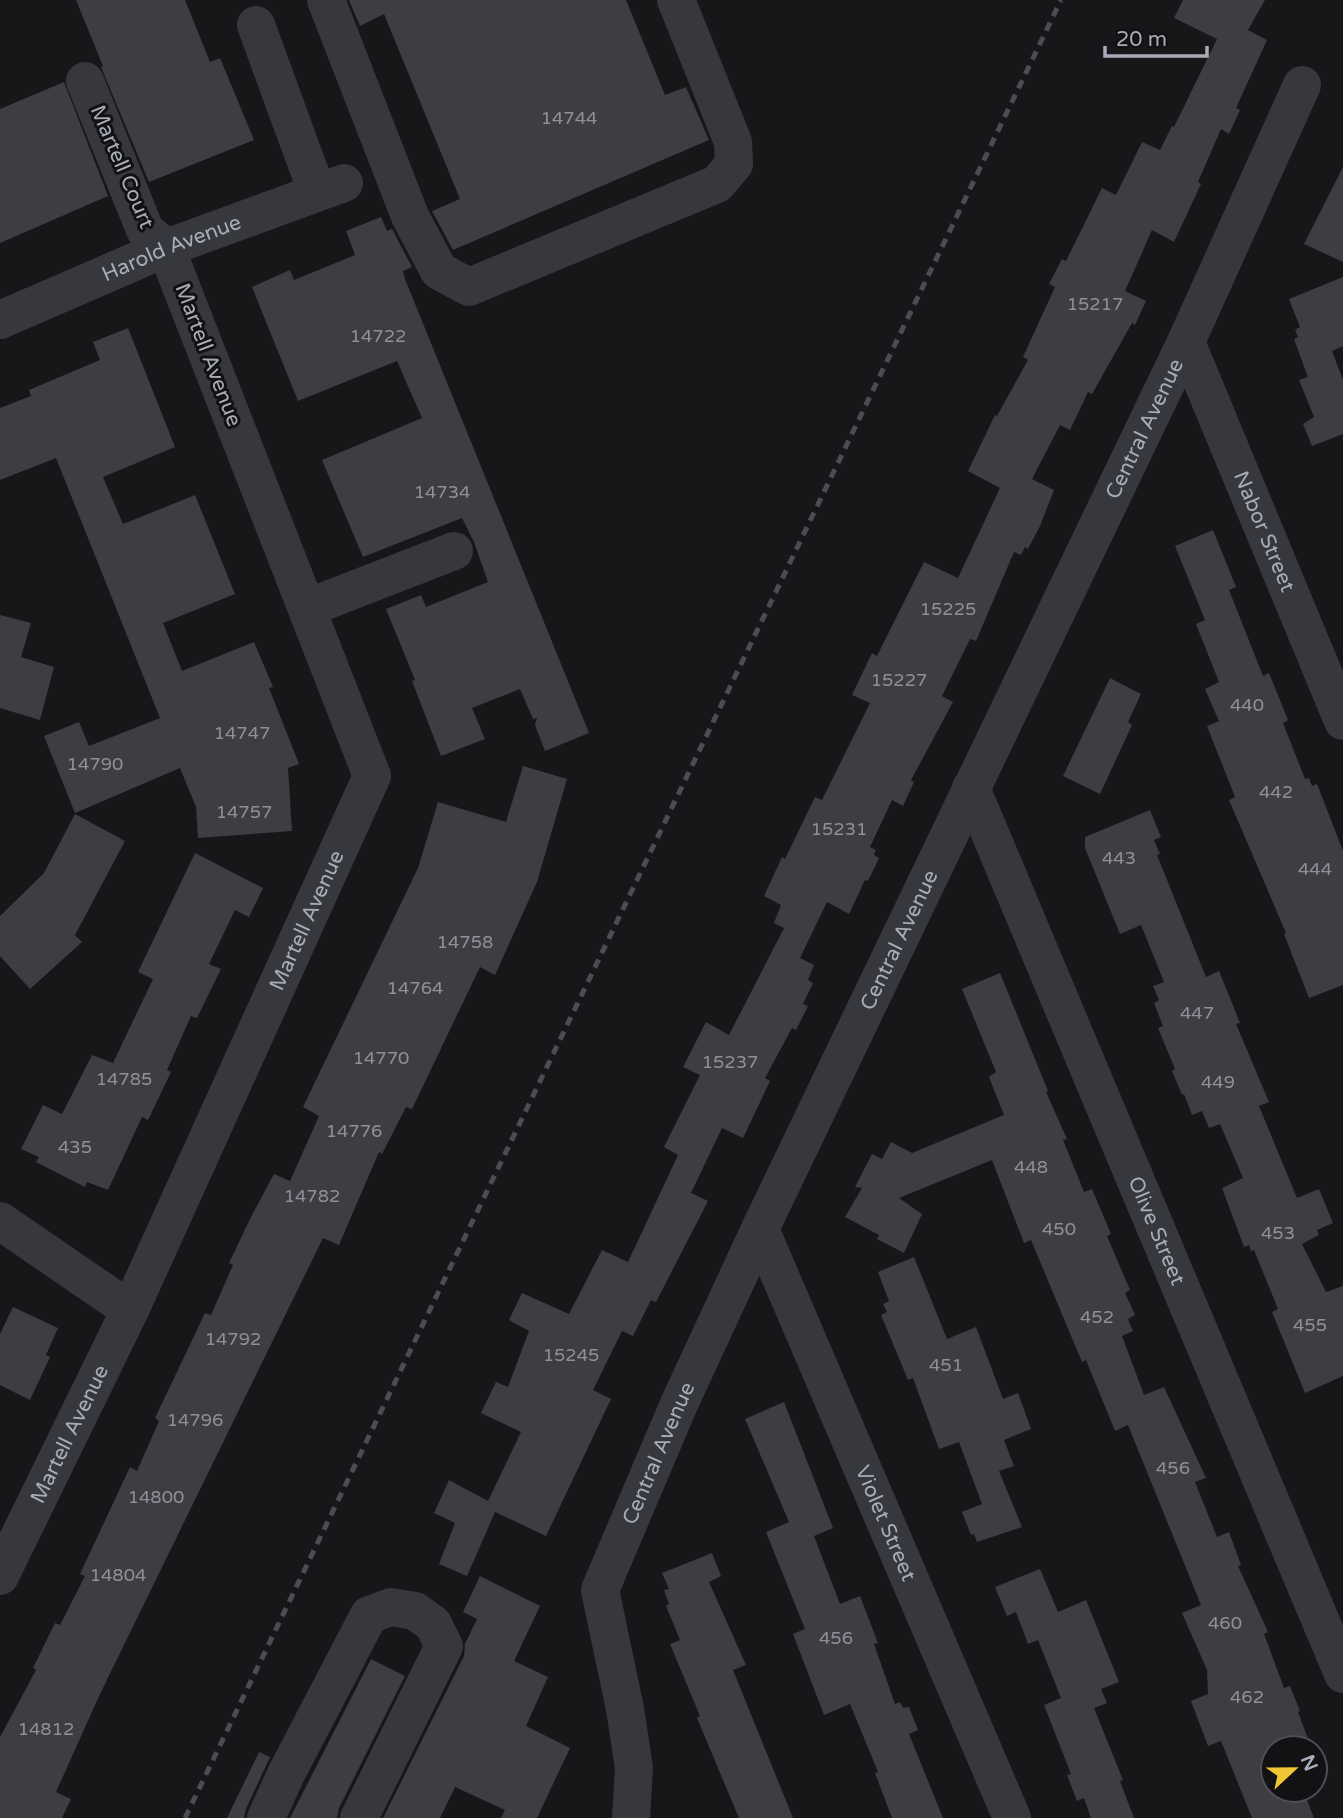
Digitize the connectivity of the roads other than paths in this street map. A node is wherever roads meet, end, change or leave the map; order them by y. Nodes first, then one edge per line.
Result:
1 (326, 0) edge
2 (676, 0) edge
3 (256, 26) dead end
4 (85, 80) dead end
5 (1302, 85) dead end
6 (166, 248) junction
7 (0, 320) edge
8 (1186, 342) junction
9 (454, 551) dead end
10 (307, 608) junction
11 (1343, 721) edge
12 (971, 788) junction
13 (0, 1220) edge
14 (760, 1229) junction
15 (130, 1310) junction
16 (0, 1576) edge
17 (1343, 1674) edge
18 (266, 1818) edge
19 (359, 1818) edge
20 (631, 1818) edge
21 (1012, 1818) edge

1 - 2 street
3 - 6 street, Harold Avenue
4 - 6 street, Martell Court
5 - 8 street, Central Avenue
6 - 7 street, Harold Avenue
6 - 10 street, Martell Avenue
8 - 11 street, Nabor Street
8 - 12 street, Central Avenue
9 - 10 street
10 - 15 street, Martell Avenue
12 - 14 street, Central Avenue
12 - 17 street, Olive Street
13 - 15 street
14 - 20 street, Central Avenue
14 - 21 street, Violet Street
15 - 16 street, Martell Avenue
18 - 19 street

